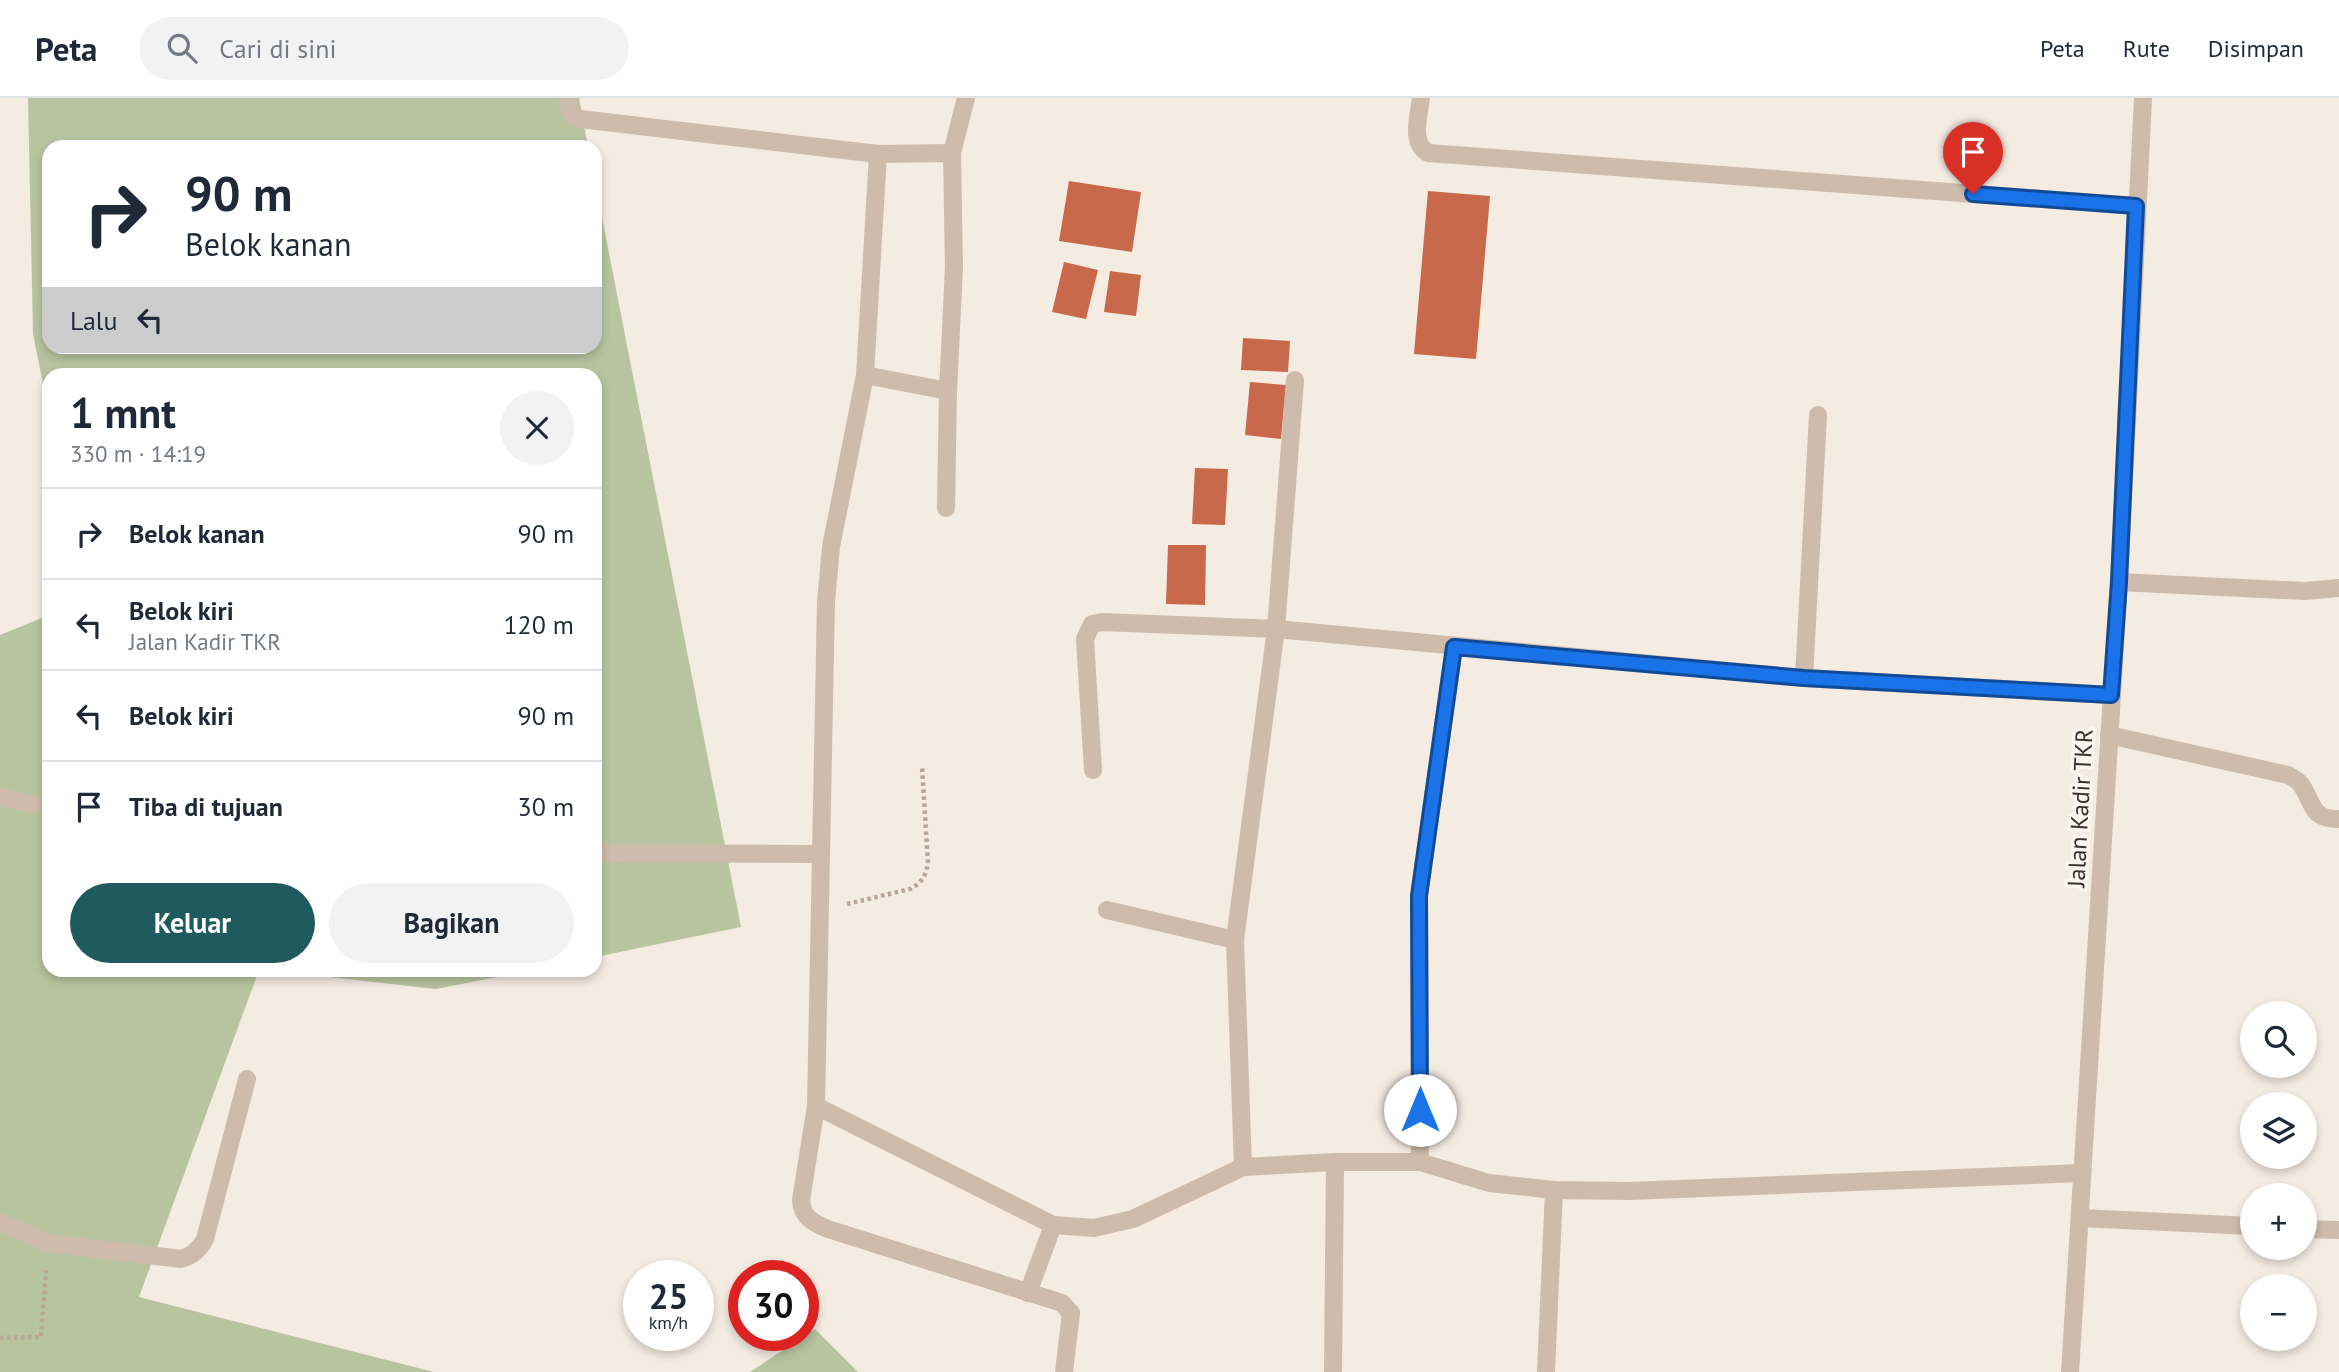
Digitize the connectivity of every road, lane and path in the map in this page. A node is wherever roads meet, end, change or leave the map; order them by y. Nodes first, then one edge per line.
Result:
1 (568, 98) edge
2 (966, 98) edge
3 (1422, 98) edge
4 (2143, 98) edge
5 (952, 153) junction
6 (878, 154) junction
7 (2136, 206) junction
8 (865, 374) junction
9 (1295, 380) dead end
10 (948, 391) junction
11 (1818, 415) dead end
12 (946, 508) dead end
13 (2119, 582) junction
14 (2339, 588) edge
15 (1276, 629) junction
16 (1454, 647) junction
17 (1804, 678) junction
18 (2111, 695) junction
19 (2109, 735) junction
20 (922, 767) dead end
21 (1093, 770) dead end
22 (0, 797) edge
23 (42, 806) edge
24 (2339, 819) edge
25 (602, 853) edge
26 (820, 854) junction
27 (1107, 910) dead end
28 (819, 911) junction
29 (1235, 940) junction
30 (247, 1079) dead end
31 (816, 1106) junction
32 (1335, 1162) junction
33 (1420, 1162) junction
34 (1243, 1167) junction
35 (2082, 1173) junction
36 (1553, 1190) junction
37 (2080, 1218) junction
38 (0, 1222) edge
39 (1053, 1225) junction
40 (2240, 1225) edge
41 (2317, 1229) edge
42 (2339, 1230) edge
43 (48, 1243) junction
44 (1028, 1293) junction
45 (0, 1338) edge
46 (1064, 1372) edge
47 (1334, 1372) edge
48 (1546, 1372) edge
49 (2070, 1372) edge

1 - 6 street
2 - 5 street
3 - 7 street
4 - 7 street, Jalan Kadir TKR
5 - 6 street
5 - 10 street
6 - 8 street
7 - 13 street, Jalan Kadir TKR
8 - 10 street
8 - 26 street
9 - 15 street
10 - 12 street
11 - 17 street
13 - 14 street
13 - 18 street, Jalan Kadir TKR
15 - 16 street
15 - 21 street
15 - 29 street
16 - 17 street
16 - 33 street
17 - 18 street
18 - 19 street, Jalan Kadir TKR
19 - 24 street
19 - 35 street, Jalan Kadir TKR
20 - 28 path
22 - 23 street
25 - 26 street
26 - 28 street
27 - 29 street
28 - 31 street
29 - 34 street
30 - 43 street
31 - 39 street
31 - 44 street
32 - 33 street
32 - 34 street
32 - 47 street
33 - 36 street
34 - 39 street
35 - 36 street
35 - 37 street, Jalan Kadir TKR
36 - 48 street
37 - 40 street
37 - 49 street, Jalan Kadir TKR
38 - 43 street
39 - 44 street
41 - 42 street
43 - 45 path
44 - 46 street

